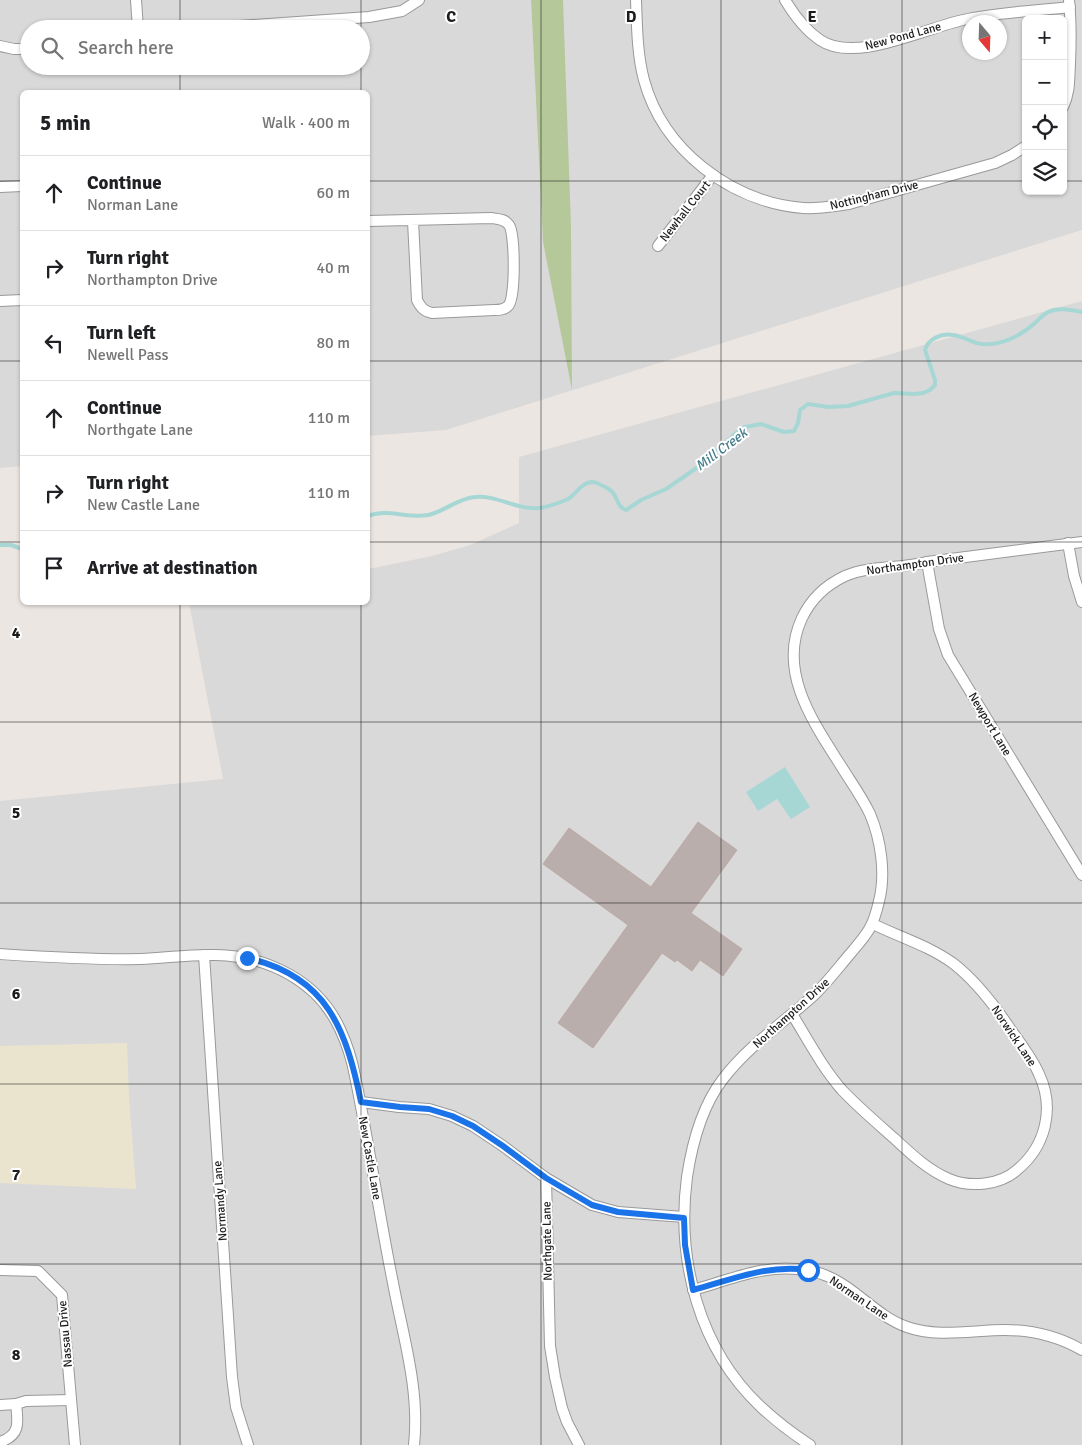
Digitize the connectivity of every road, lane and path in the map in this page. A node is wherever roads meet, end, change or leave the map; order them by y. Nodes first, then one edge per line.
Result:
1 (136, 0) edge
2 (419, 0) edge
3 (636, 0) edge
4 (785, 0) edge
5 (1069, 4) edge
6 (137, 20) edge
7 (326, 20) edge
8 (0, 46) edge
9 (20, 49) edge
10 (1064, 105) edge
11 (1022, 149) edge
12 (713, 175) junction
13 (20, 186) edge
14 (0, 187) edge
15 (370, 220) edge
16 (413, 221) junction
17 (658, 246) dead end
18 (20, 300) edge
19 (0, 301) edge
20 (1082, 542) edge
21 (1068, 543) junction
22 (927, 562) junction
23 (1082, 602) edge
24 (1082, 875) edge
25 (873, 924) junction
26 (0, 954) edge
27 (204, 955) junction
28 (792, 1014) junction
29 (361, 1102) junction
30 (546, 1178) junction
31 (684, 1218) junction
32 (0, 1270) edge
33 (693, 1290) junction
34 (1082, 1350) edge
35 (71, 1400) junction
36 (16, 1404) junction
37 (0, 1405) edge
38 (0, 1442) edge
39 (75, 1445) edge
40 (248, 1445) edge
41 (414, 1445) edge
42 (579, 1445) edge
43 (810, 1445) edge

1 - 6 street
2 - 7 street
3 - 12 street, Nottingham Drive
4 - 5 street, New Pond Lane
5 - 10 street
8 - 9 street
11 - 12 street, Nottingham Drive
12 - 17 street, Newhall Court
13 - 14 street
15 - 16 street
16 - 16 street
18 - 19 street
20 - 21 street, Northampton Drive
21 - 22 street, Northampton Drive
21 - 23 street
22 - 24 street, Newport Lane
22 - 25 street, Northampton Drive
25 - 28 street, Northampton Drive
25 - 28 street, Norwick Lane
26 - 27 street, New Castle Lane
27 - 29 street, New Castle Lane
27 - 40 street, Normandy Lane
28 - 31 street, Northampton Drive
29 - 30 street
29 - 41 street, New Castle Lane
30 - 31 street
30 - 42 street, Northgate Lane
31 - 33 street, Northampton Drive
32 - 35 street, Nassau Drive
33 - 34 street, Norman Lane
33 - 43 street, Northampton Drive
35 - 36 street
35 - 39 street, Nassau Drive
36 - 37 street
36 - 38 street

